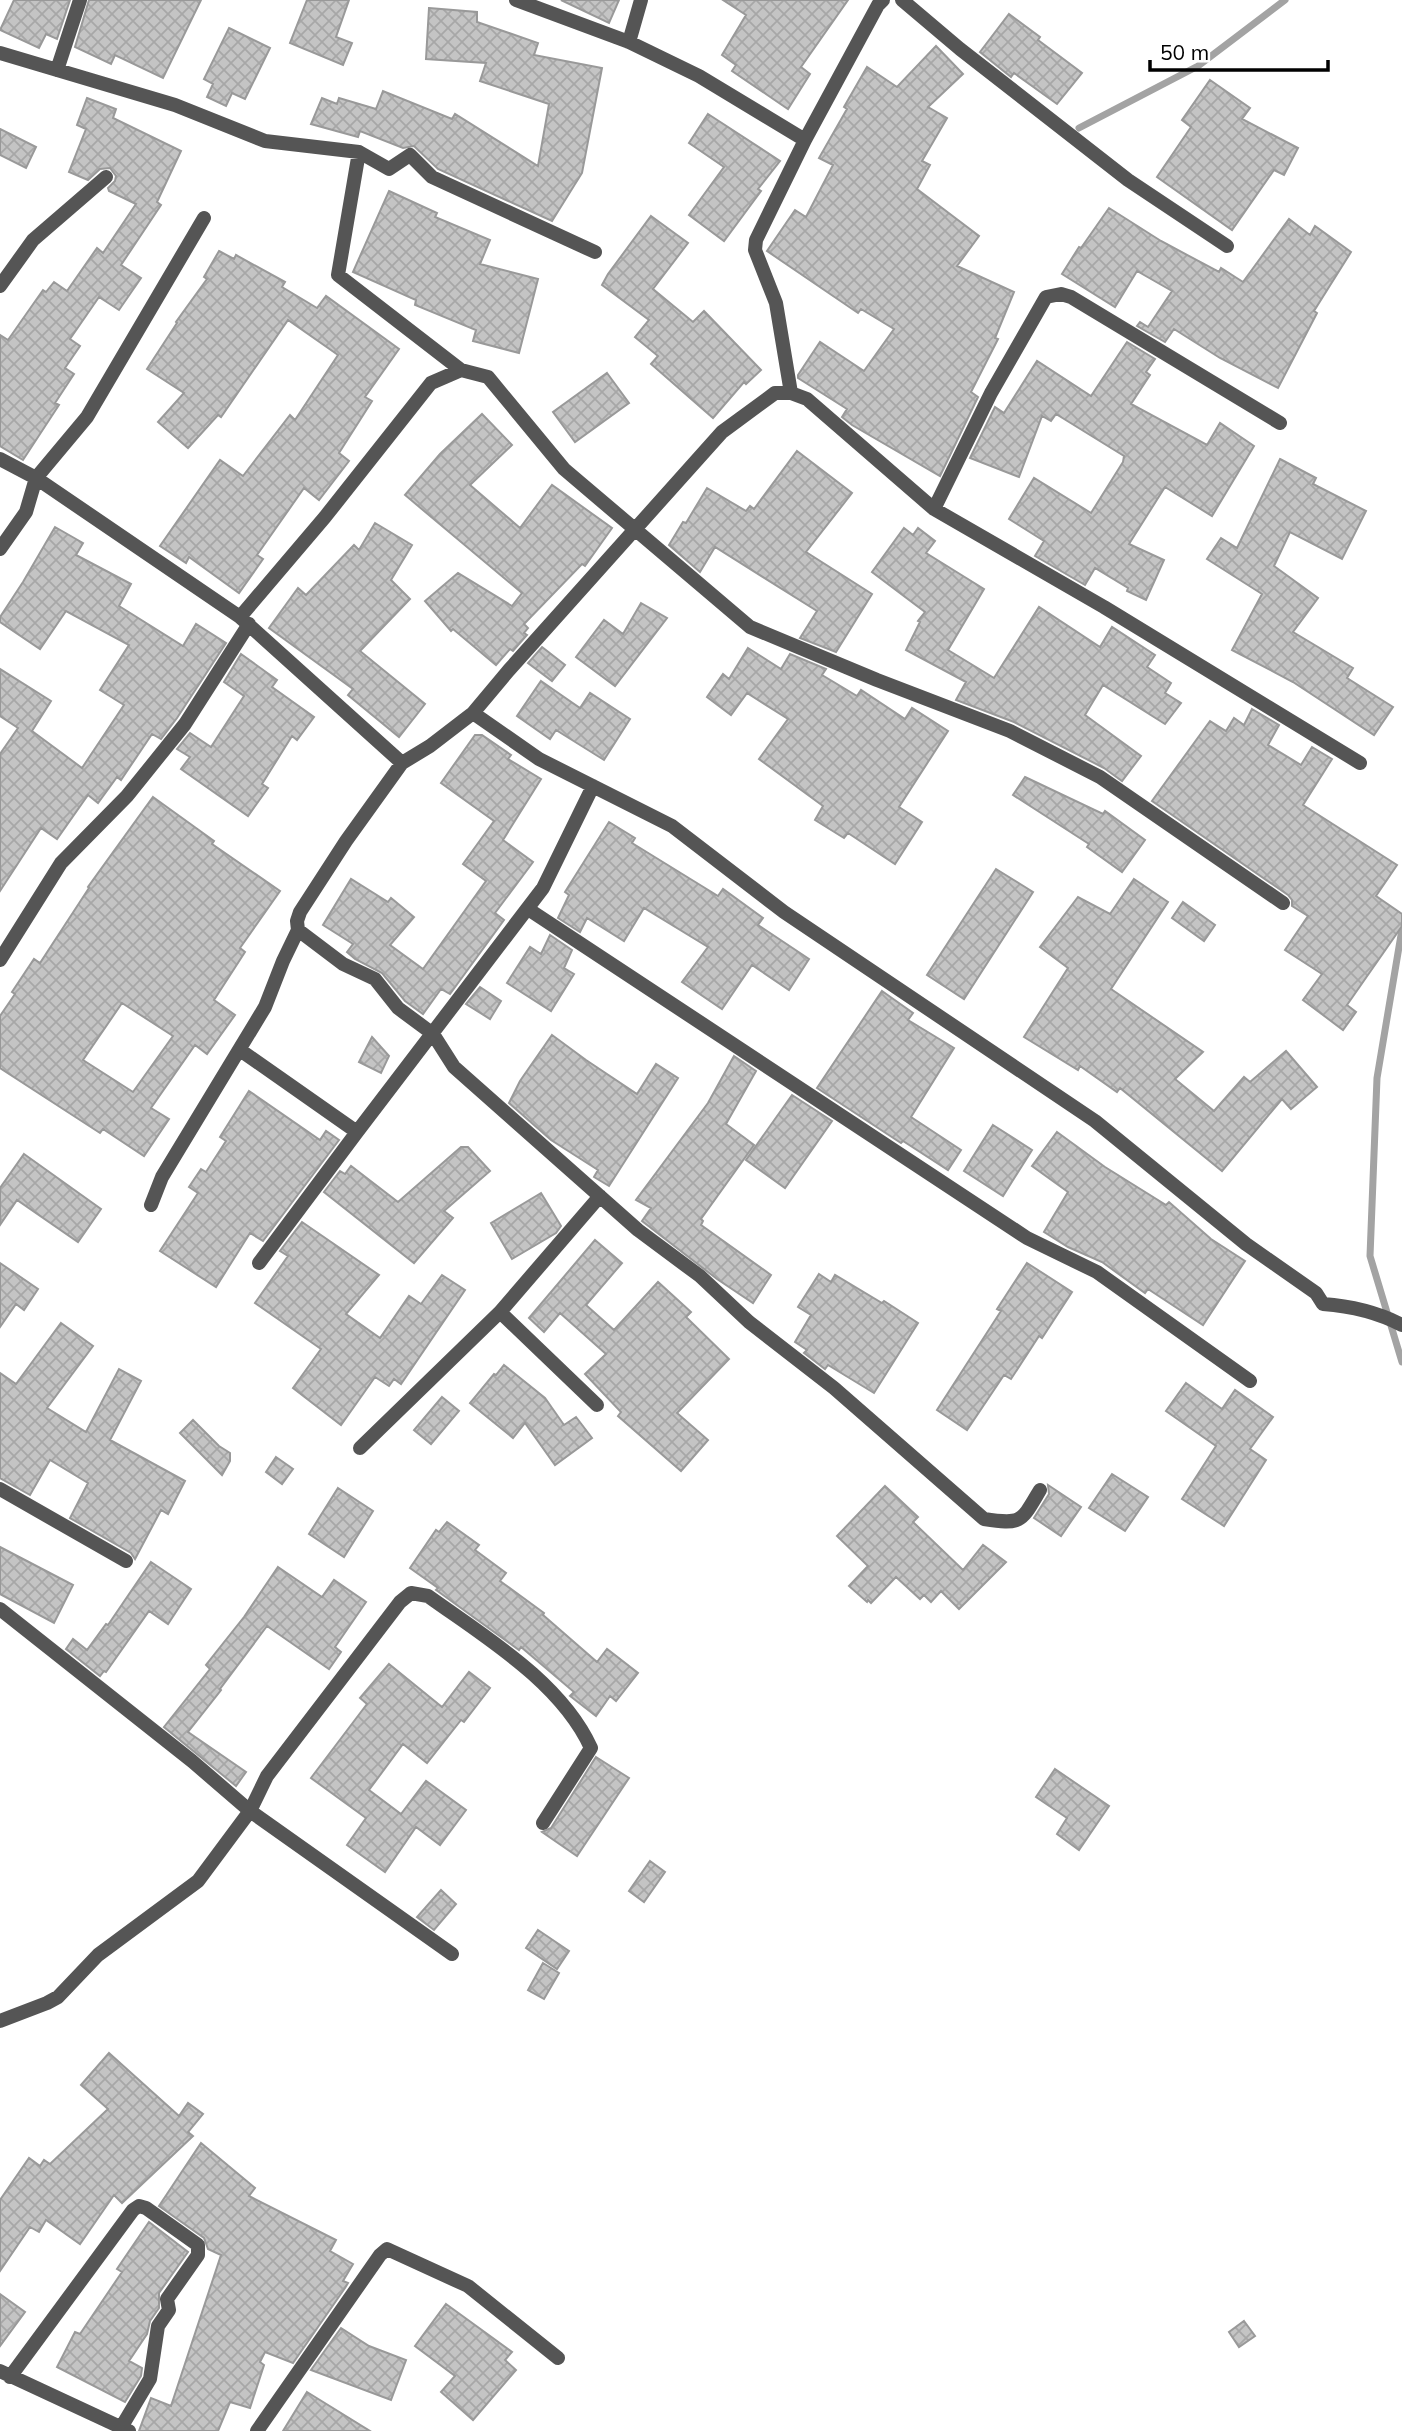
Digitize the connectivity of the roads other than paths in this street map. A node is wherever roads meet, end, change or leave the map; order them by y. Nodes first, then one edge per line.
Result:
1 (80, 0) edge
2 (516, 0) edge
3 (640, 0) edge
4 (883, 0) edge
5 (902, 0) edge
6 (629, 41) junction
7 (0, 53) edge
8 (57, 70) junction
9 (804, 141) junction
10 (359, 152) junction
11 (106, 177) dead end
12 (204, 218) dead end
13 (1227, 246) dead end
14 (595, 252) dead end
15 (0, 286) edge
16 (461, 370) junction
17 (791, 393) junction
18 (1280, 424) dead end
19 (0, 459) edge
20 (36, 478) junction
21 (934, 509) junction
22 (635, 531) junction
23 (0, 549) edge
24 (244, 620) junction
25 (473, 713) junction
26 (402, 763) junction
27 (1360, 763) dead end
28 (593, 786) junction
29 (1283, 903) dead end
30 (528, 909) junction
31 (298, 930) junction
32 (0, 960) edge
33 (433, 1034) junction
34 (240, 1050) junction
35 (356, 1132) junction
36 (600, 1196) junction
37 (150, 1205) dead end
38 (258, 1264) dead end
39 (500, 1312) junction
40 (1402, 1325) edge
41 (1251, 1381) dead end
42 (597, 1405) dead end
43 (360, 1448) dead end
44 (0, 1489) edge
45 (1040, 1490) dead end
46 (126, 1561) dead end
47 (0, 1609) edge
48 (250, 1811) junction
49 (543, 1823) dead end
50 (452, 1954) dead end
51 (0, 2021) edge
52 (558, 2358) dead end
53 (5, 2374) edge
54 (123, 2430) edge
55 (257, 2431) edge

1 - 8 street
2 - 6 street
3 - 6 street
4 - 9 street
5 - 13 street
6 - 9 street
7 - 8 street
8 - 10 street
9 - 17 street
10 - 14 street
10 - 16 street
11 - 15 street
12 - 20 street
16 - 22 street
16 - 24 street
17 - 21 street
17 - 22 street
18 - 21 street
19 - 20 street
20 - 23 street
20 - 24 street
21 - 27 street
22 - 25 street
22 - 29 street
24 - 26 street
24 - 32 street
25 - 26 street
25 - 28 street
26 - 31 street
28 - 30 street
28 - 40 street
30 - 33 street
30 - 41 street
31 - 33 street
31 - 34 street
33 - 35 street
33 - 36 street
34 - 35 street
34 - 37 street
35 - 38 street
36 - 39 street
36 - 45 street
39 - 42 street
39 - 43 street
44 - 46 street
47 - 48 street
48 - 49 street
48 - 50 street
48 - 51 street
52 - 55 street
53 - 54 street
53 - 54 street

